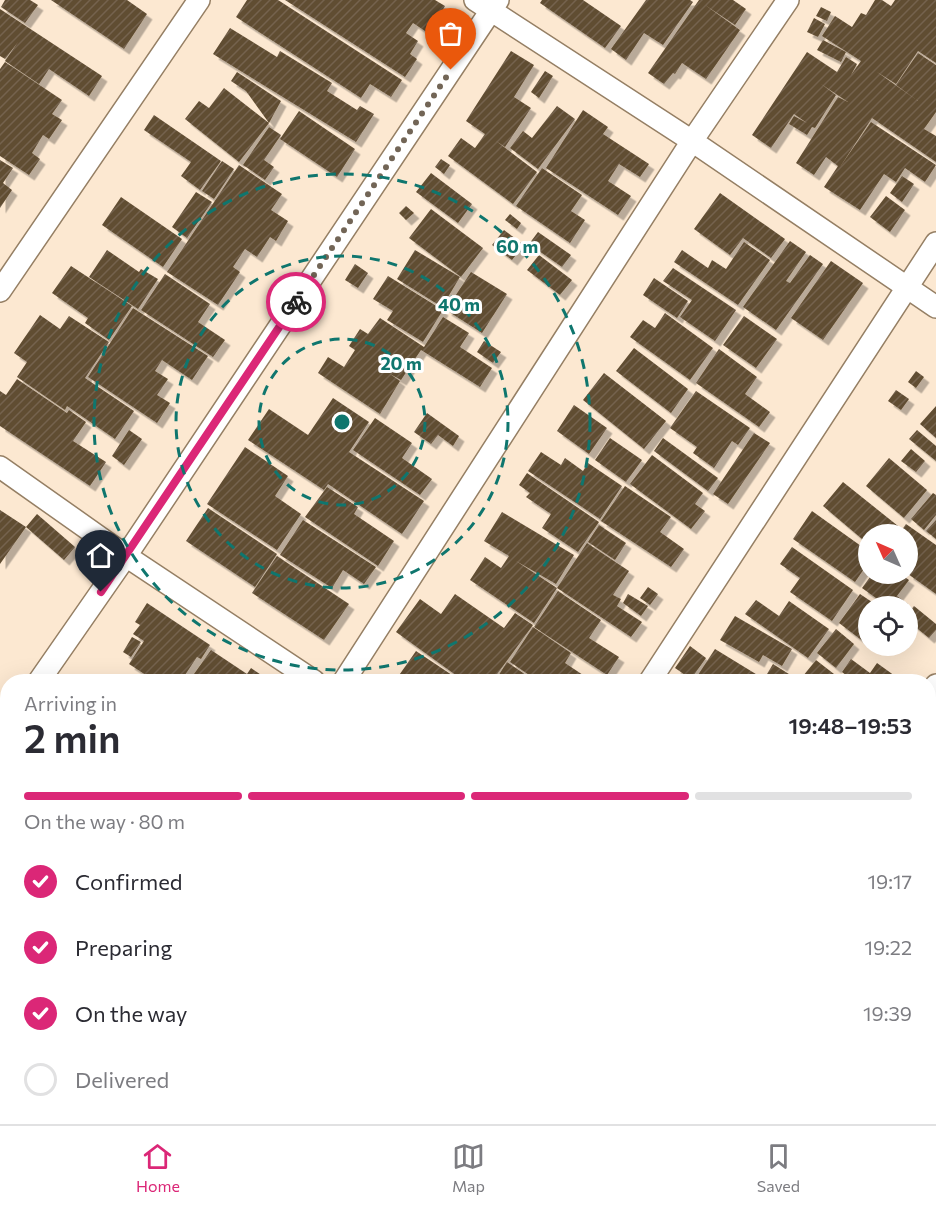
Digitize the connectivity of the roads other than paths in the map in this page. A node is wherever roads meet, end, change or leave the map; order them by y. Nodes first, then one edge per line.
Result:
1 (199, 0) edge
2 (788, 0) edge
3 (488, 4) edge
4 (692, 141) junction
5 (936, 243) edge
6 (907, 287) junction
7 (0, 291) edge
8 (936, 307) edge
9 (0, 467) edge
10 (126, 556) junction
11 (44, 674) edge
12 (303, 674) edge
13 (349, 674) edge
14 (655, 674) edge

1 - 7 street
2 - 4 street
3 - 4 street
3 - 10 street
4 - 6 street
4 - 13 street
5 - 6 street
6 - 8 street
6 - 14 street
9 - 10 street
10 - 11 street
10 - 12 street

